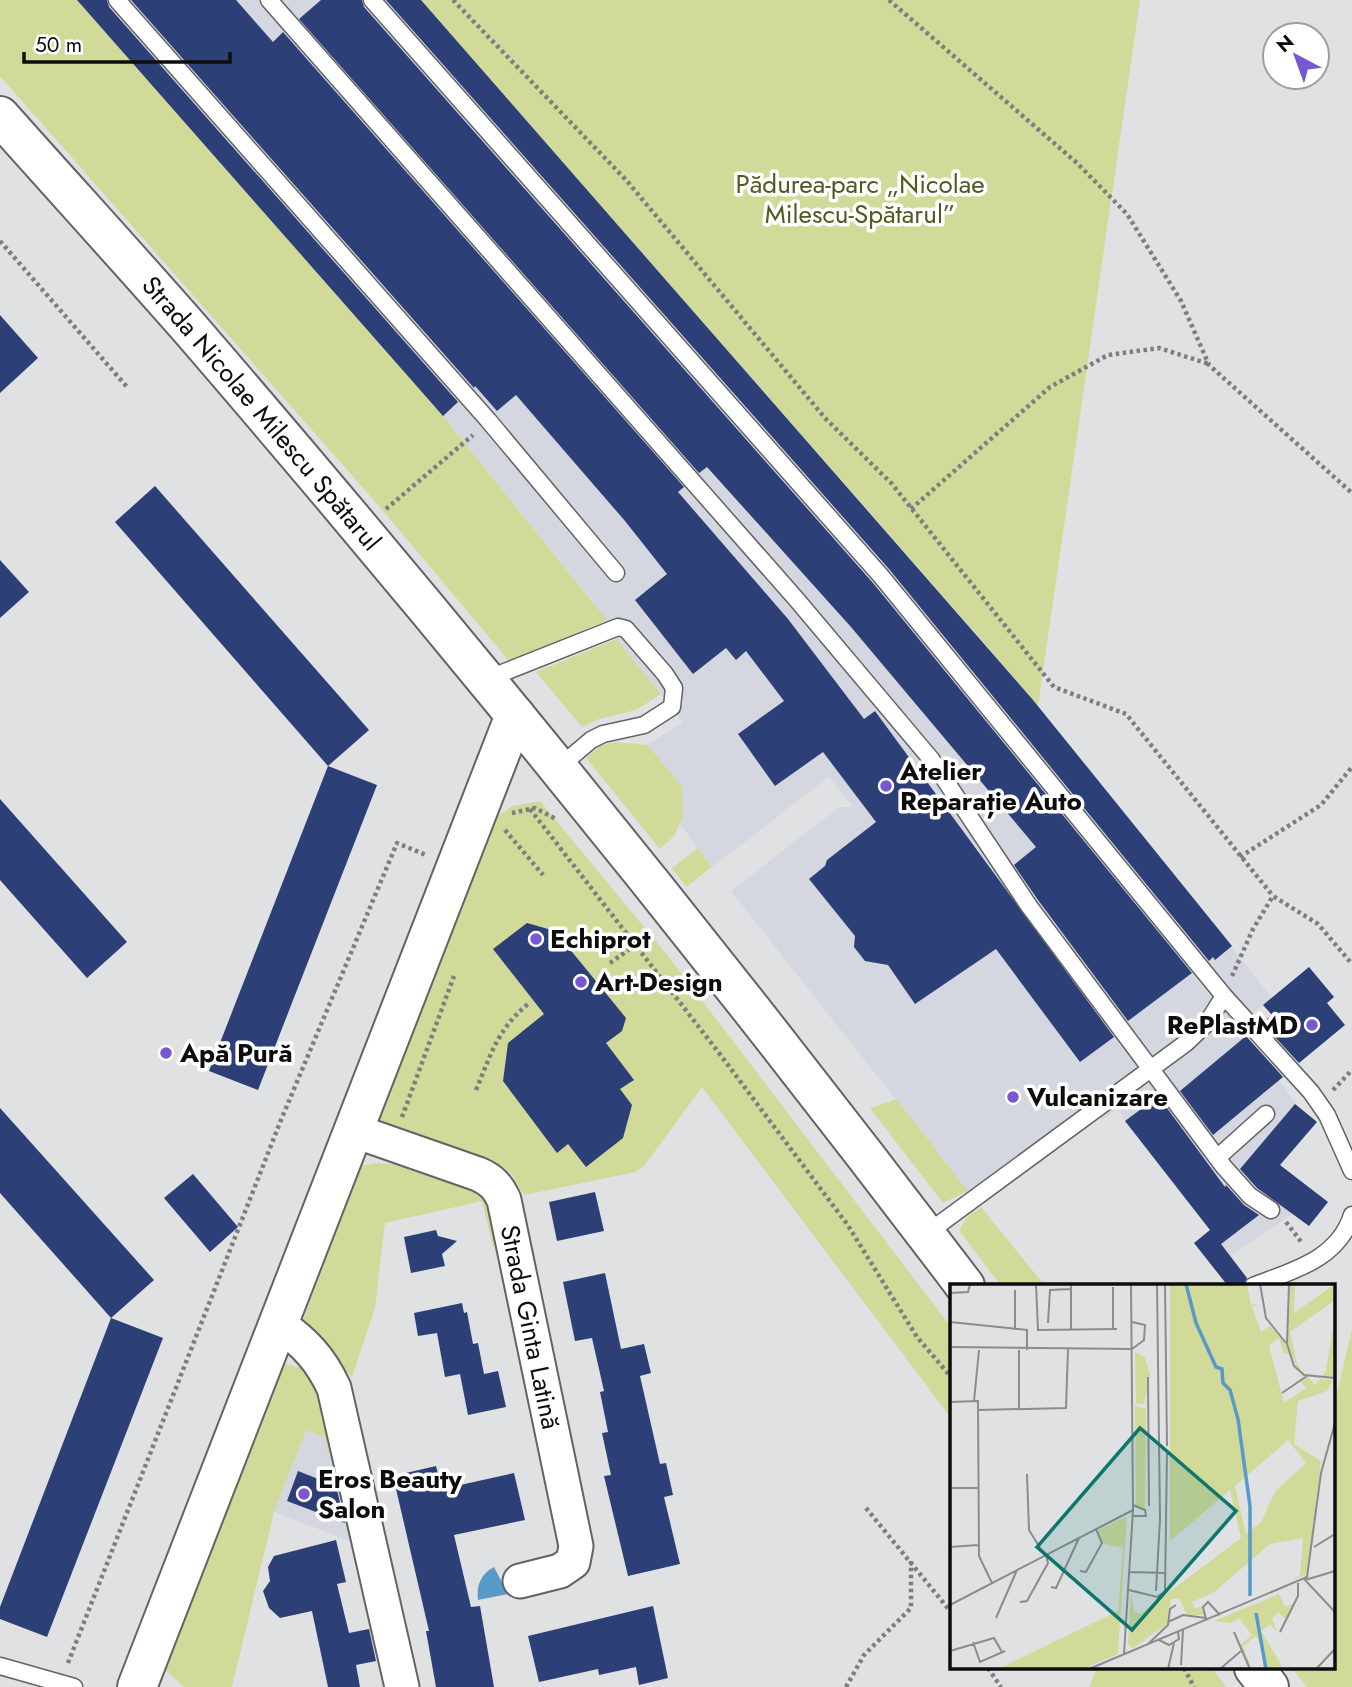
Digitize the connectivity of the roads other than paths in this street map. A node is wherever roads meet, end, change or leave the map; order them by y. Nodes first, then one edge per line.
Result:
1 (117, 0) edge
2 (269, 0) edge
3 (372, 0) edge
4 (0, 116) edge
5 (616, 573) dead end
6 (485, 679) junction
7 (515, 715) junction
8 (558, 768) junction
9 (1224, 996) junction
10 (1153, 1070) junction
11 (1266, 1114) dead end
12 (355, 1130) junction
13 (1217, 1158) junction
14 (1352, 1171) edge
15 (1271, 1210) road end
16 (1352, 1216) edge
17 (926, 1234) junction
18 (964, 1284) edge
19 (1258, 1284) edge
20 (279, 1324) junction
21 (520, 1581) dead end
22 (0, 1665) edge
23 (1256, 1670) edge
24 (67, 1685) edge
25 (137, 1687) edge
26 (402, 1687) edge
27 (1269, 1687) edge

1 - 5 lane
2 - 10 lane
3 - 9 lane
4 - 6 main road, Strada Nicolae Milescu Spătarul
6 - 7 main road, Strada Nicolae Milescu Spătarul
6 - 8 lane
7 - 8 main road, Strada Nicolae Milescu Spătarul
7 - 12 main road
8 - 17 main road, Strada Nicolae Milescu Spătarul
9 - 10 lane
9 - 14 lane
10 - 13 lane
10 - 17 lane
11 - 13 lane
12 - 20 main road
12 - 21 street, Strada Ginta Latină
13 - 15 lane
16 - 19 lane
17 - 18 main road, Strada Nicolae Milescu Spătarul
20 - 25 main road
20 - 26 street
22 - 24 lane
23 - 27 main road

